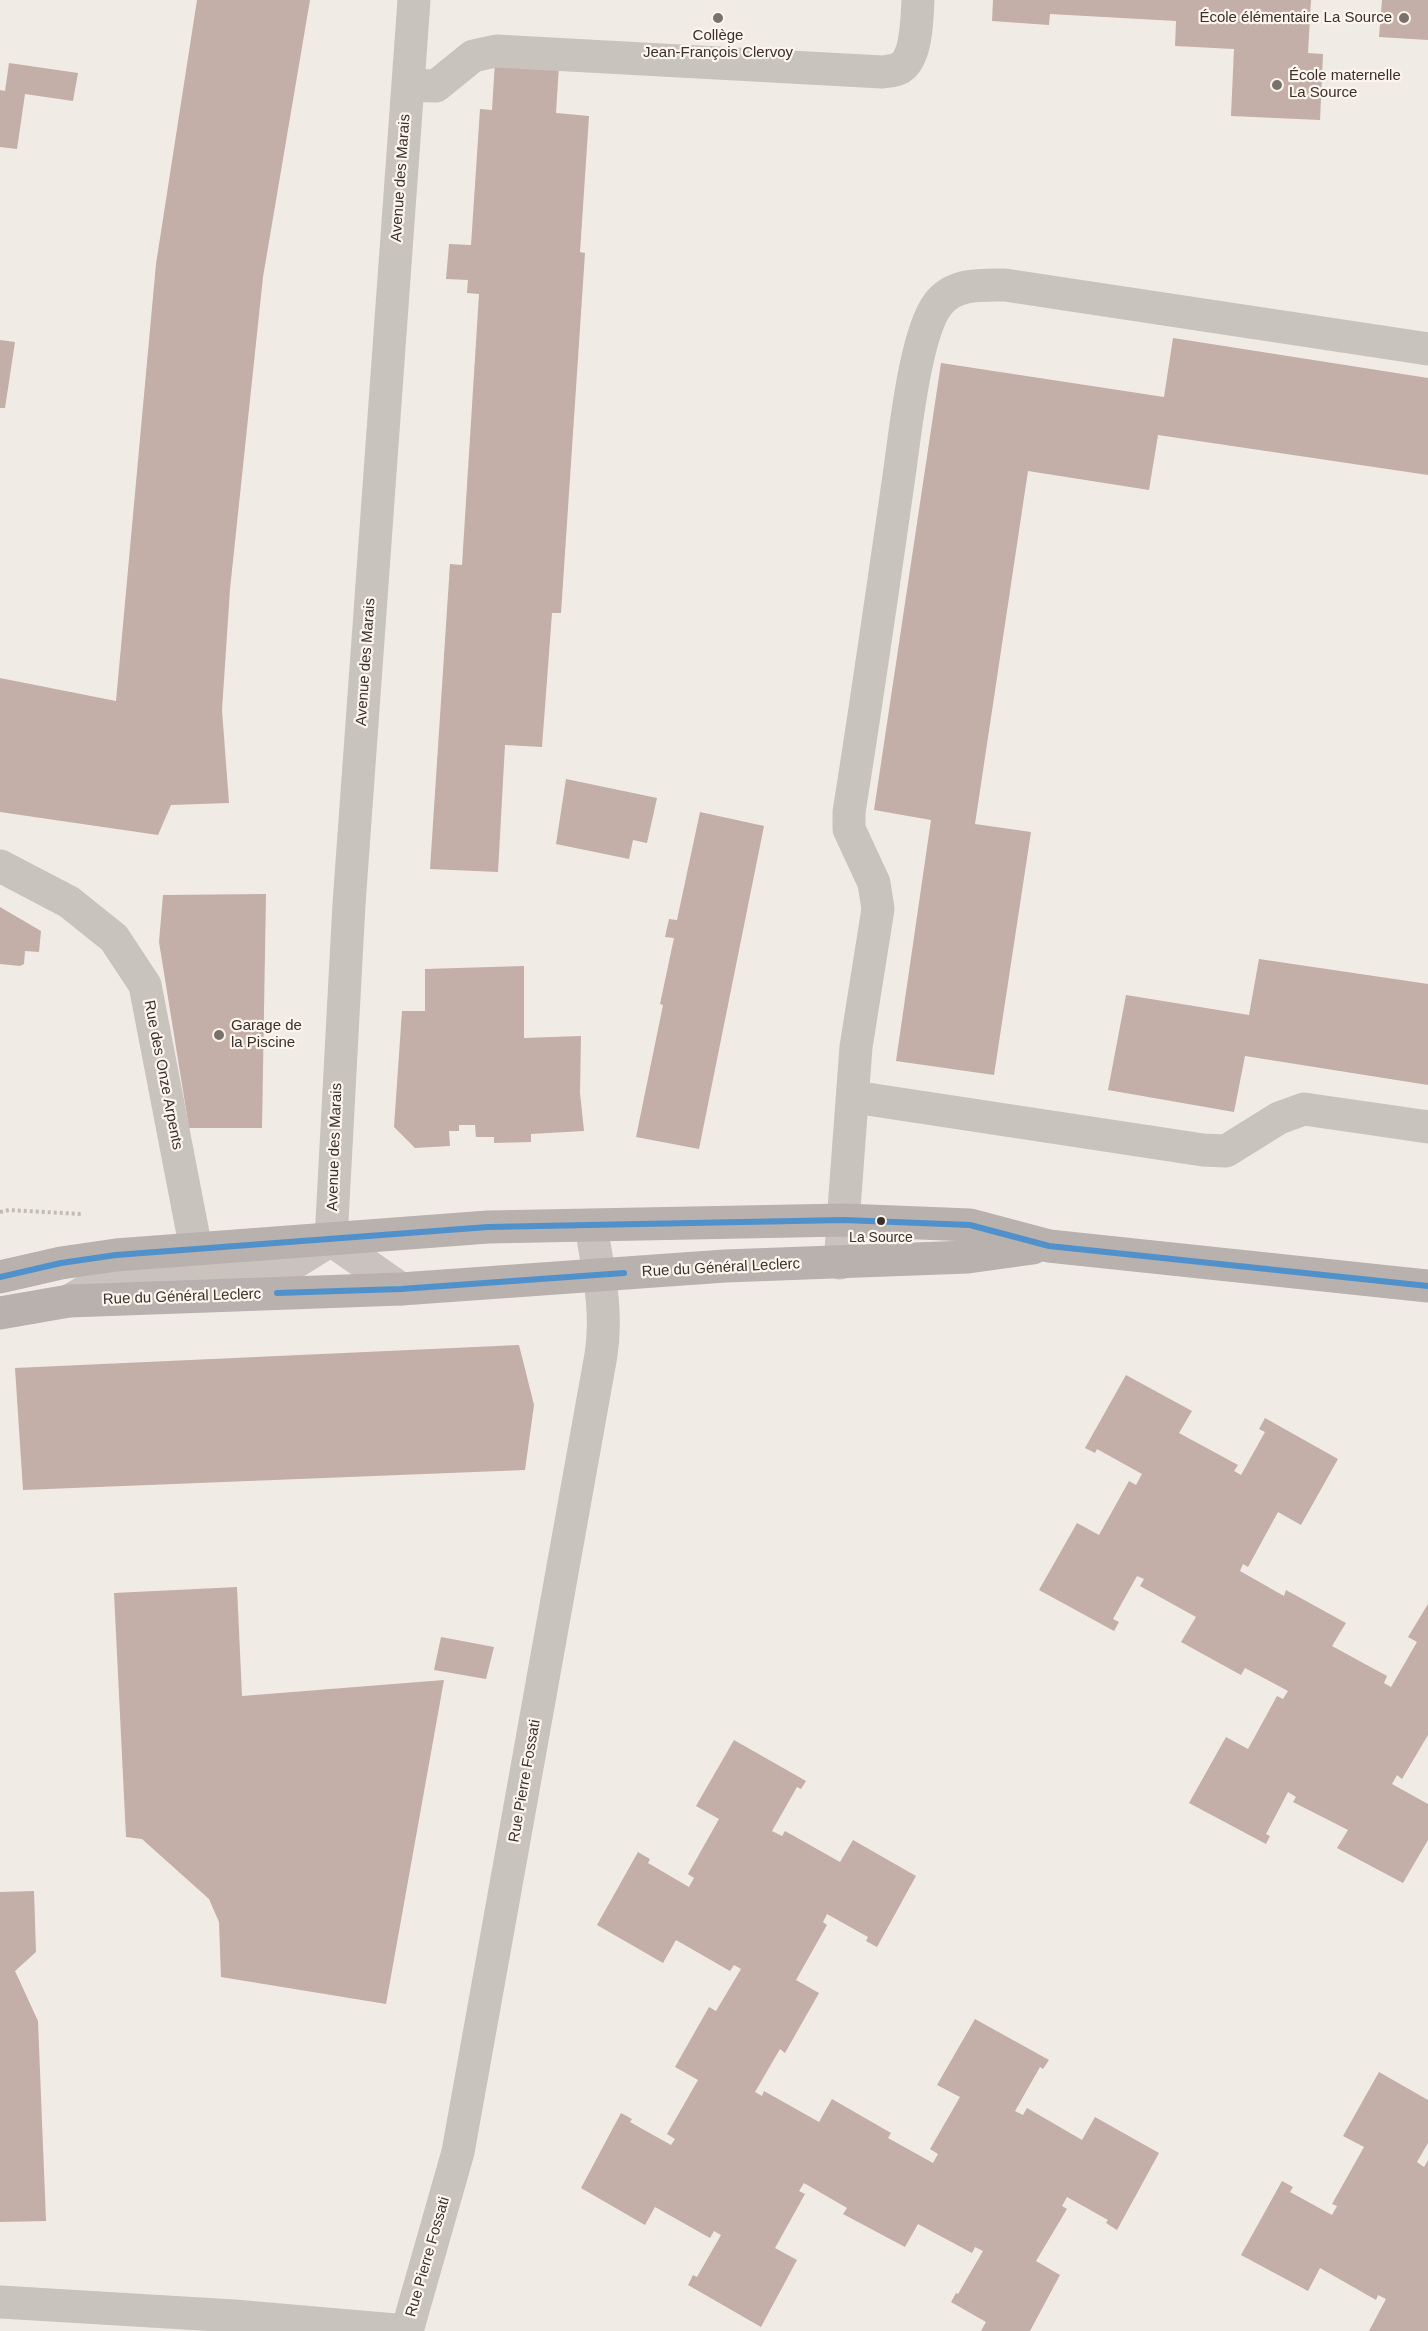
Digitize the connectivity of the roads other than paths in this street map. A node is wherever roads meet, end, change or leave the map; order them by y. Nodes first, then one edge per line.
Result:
1 (414, 0) edge
2 (918, 0) edge
3 (408, 85) junction
4 (1428, 349) edge
5 (0, 866) edge
6 (854, 1097) junction
7 (1428, 1127) edge
8 (844, 1220) junction
9 (591, 1226) junction
10 (331, 1240) junction
11 (1049, 1245) junction
12 (198, 1259) junction
13 (840, 1263) junction
14 (599, 1275) junction
15 (0, 1277) edge
16 (1428, 1286) edge
17 (401, 1289) junction
18 (69, 1301) junction
19 (0, 1313) edge
20 (0, 2302) edge
21 (234, 2324) edge
22 (407, 2331) edge

1 - 3 street, Avenue des Marais
2 - 3 street
3 - 10 street, Avenue des Marais
4 - 6 street
5 - 12 street, Rue des Onze Arpents
6 - 7 street
6 - 8 street
8 - 9 main road, Rue du Général Leclerc
8 - 11 main road, Rue du Général Leclerc
8 - 13 street
9 - 10 main road, Rue du Général Leclerc
9 - 14 street, Rue Pierre Fossati
10 - 12 main road, Rue du Général Leclerc
10 - 17 street
11 - 13 main road, Rue du Général Leclerc
11 - 16 main road, Rue du Général Leclerc
12 - 15 main road, Rue du Général Leclerc
12 - 18 street, Rue du Général Leclerc
13 - 14 main road, Rue du Général Leclerc
14 - 17 main road, Rue du Général Leclerc
14 - 22 street, Rue Pierre Fossati
17 - 18 main road, Rue du Général Leclerc
18 - 19 main road, Rue du Général Leclerc
20 - 21 street, Rue Pierre Fossati
21 - 22 street, Rue Pierre Fossati

